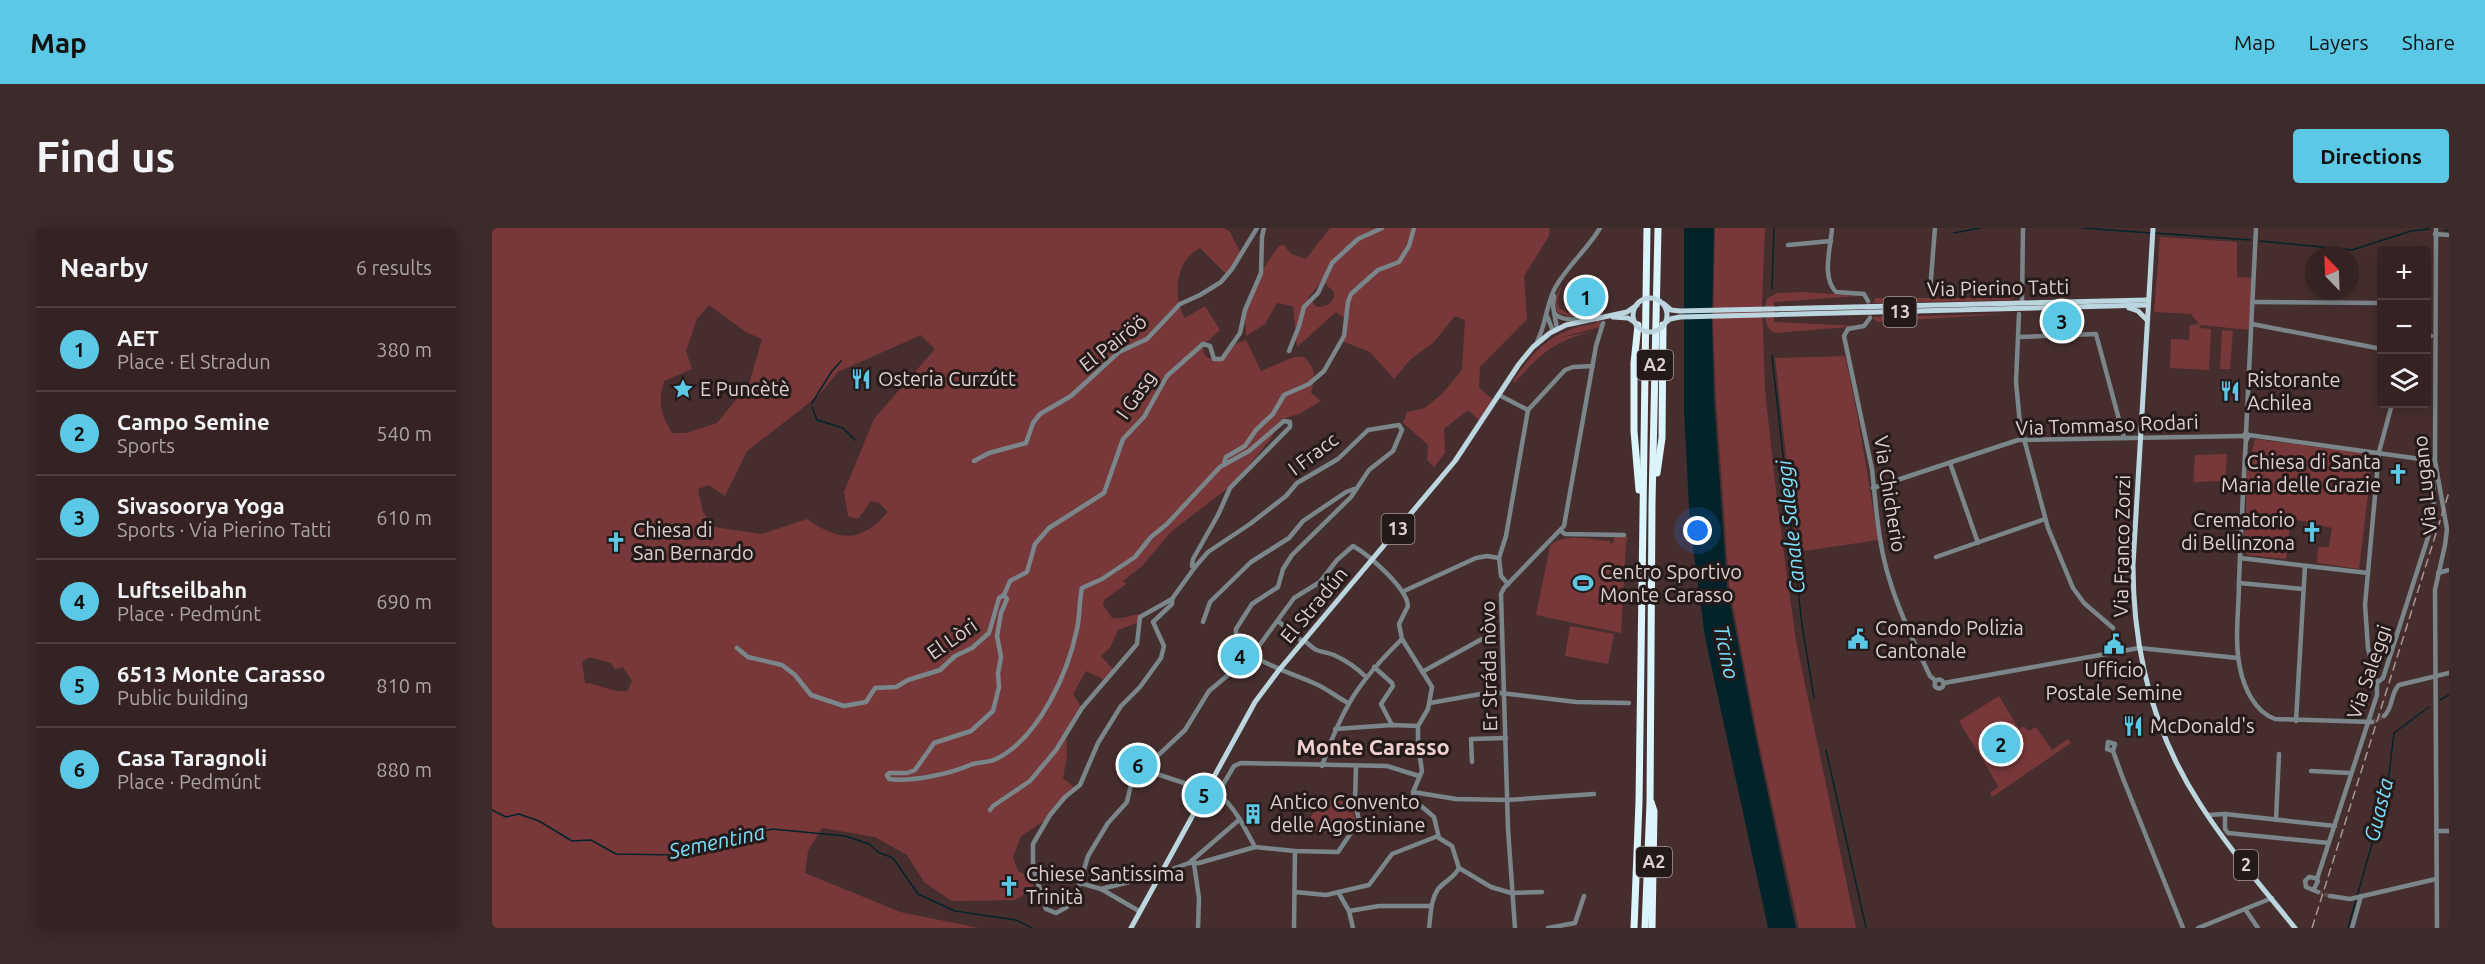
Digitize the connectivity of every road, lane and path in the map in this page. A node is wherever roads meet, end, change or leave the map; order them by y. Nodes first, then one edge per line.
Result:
1 (1257, 228) edge
2 (1264, 228) edge
3 (1382, 228) edge
4 (1414, 228) edge
5 (1600, 228) edge
6 (1647, 228) edge
7 (1658, 228) edge
8 (1832, 228) edge
9 (1935, 228) edge
10 (2023, 228) edge
11 (2153, 228) edge
12 (2256, 228) edge
13 (2435, 231) edge
14 (2449, 236) edge
15 (1832, 241) junction
16 (1788, 245) dead end
17 (1556, 286) junction
18 (1930, 291) dead end
19 (1868, 302) dead end
20 (2252, 302) junction
21 (2148, 303) junction
22 (2377, 303) edge
23 (2434, 303) joint
24 (1664, 304) junction
25 (1637, 305) junction
26 (2124, 307) junction
27 (2021, 309) junction
28 (1547, 310) junction
29 (1554, 312) junction
30 (1778, 312) junction
31 (1609, 316) junction
32 (1593, 318) junction
33 (1869, 318) dead end
34 (2147, 320) junction
35 (1603, 323) dead end
36 (1637, 324) junction
37 (1664, 324) junction
38 (2252, 324) junction
39 (1555, 330) junction
40 (2018, 337) junction
41 (1537, 342) junction
42 (2377, 348) edge
43 (1288, 351) dead end
44 (1593, 366) junction
45 (1499, 395) junction
46 (2391, 408) edge
47 (1528, 411) junction
48 (2246, 436) junction
49 (2124, 438) junction
50 (2140, 438) junction
51 (2022, 440) junction
52 (2379, 452) junction
53 (974, 461) dead end
54 (2435, 461) junction
55 (1950, 463) junction
56 (1224, 464) junction
57 (2436, 472) junction
58 (1873, 488) junction
59 (1354, 489) junction
60 (1652, 503) junction
61 (2045, 519) junction
62 (1643, 526) junction
63 (1561, 531) junction
64 (1624, 536) dead end
65 (1978, 543) junction
66 (1936, 557) dead end
67 (1499, 558) junction
68 (2240, 558) junction
69 (1371, 561) junction
70 (2305, 566) junction
71 (1195, 567) junction
72 (2449, 570) edge
73 (2368, 573) junction
74 (2438, 573) junction
75 (2239, 583) junction
76 (1508, 584) junction
77 (2303, 590) junction
78 (1404, 591) junction
79 (1006, 597) junction
80 (1172, 599) junction
81 (1278, 621) junction
82 (1203, 622) dead end
83 (2113, 628) dead end
84 (1402, 639) junction
85 (1482, 639) dead end
86 (1304, 641) junction
87 (737, 648) dead end
88 (2139, 648) junction
89 (1252, 654) junction
90 (2238, 658) junction
91 (1374, 666) junction
92 (1279, 670) junction
93 (1422, 672) junction
94 (2449, 673) edge
95 (2435, 676) junction
96 (1366, 677) junction
97 (2377, 683) junction
98 (1505, 693) junction
99 (1348, 703) junction
100 (1430, 703) junction
101 (1629, 703) dead end
102 (2384, 716) tunnel mouth
103 (2296, 721) junction
104 (2370, 722) junction
105 (1392, 725) junction
106 (1418, 726) junction
107 (1335, 729) junction
108 (1506, 738) junction
109 (2113, 751) dead end
110 (2279, 754) dead end
111 (1472, 762) dead end
112 (1145, 766) junction
113 (1322, 766) junction
114 (1356, 766) junction
115 (2311, 771) dead end
116 (2350, 773) junction
117 (1419, 776) junction
118 (1206, 788) junction
119 (1413, 792) junction
120 (1218, 793) junction
121 (1594, 794) dead end
122 (1650, 797) junction
123 (1507, 801) junction
124 (990, 810) dead end
125 (2225, 814) junction
126 (2208, 816) junction
127 (1240, 819) junction
128 (2276, 820) junction
129 (2334, 826) junction
130 (2436, 831) junction
131 (2449, 831) edge
132 (1438, 836) junction
133 (2329, 843) junction
134 (1255, 847) junction
135 (1295, 851) junction
136 (1192, 864) junction
137 (1459, 868) junction
138 (1160, 873) junction
139 (2317, 879) junction
140 (2436, 879) junction
141 (1080, 883) junction
142 (1101, 889) junction
143 (1294, 892) junction
144 (1338, 892) junction
145 (1542, 892) dead end
146 (1511, 893) junction
147 (1584, 896) dead end
148 (2330, 896) tunnel mouth
149 (2360, 896) junction
150 (2272, 898) junction
151 (1431, 906) junction
152 (2245, 909) junction
153 (1139, 911) junction
154 (1349, 911) junction
155 (1131, 928) edge
156 (1198, 928) edge
157 (1294, 928) edge
158 (1353, 928) edge
159 (1429, 928) edge
160 (1515, 928) edge
161 (1548, 928) edge
162 (1634, 928) edge
163 (1645, 928) edge
164 (1652, 928) edge
165 (2183, 928) edge
166 (2198, 928) edge
167 (2258, 928) edge
168 (2295, 928) edge
169 (2352, 928) edge
170 (2437, 928) edge

1 - 53 street, El Pairöö
2 - 79 street, I Gasg
3 - 43 street
4 - 56 street
5 - 17 street
6 - 62 highway, A2
7 - 60 highway, A2
8 - 15 street
9 - 18 street
10 - 27 street
11 - 21 main road, Via Franco Zorzi / 2
12 - 20 street
13 - 14 street
13 - 23 street, Via Lugano
15 - 16 street
15 - 19 street
17 - 28 street
17 - 29 street
20 - 22 street
20 - 38 street
21 - 26 main road, Via Pierino Tatti / 13
21 - 27 main road, Via Pierino Tatti / 13
21 - 34 main road, Via Franco Zorzi / 2
23 - 54 street, Via Lugano
24 - 25 main road, bridge
24 - 30 main road, 13
24 - 37 main road, bridge
25 - 31 main road, 13
25 - 36 main road, bridge
26 - 27 main road, Via Pierino Tatti / 13
26 - 34 main road
27 - 30 main road, Via Pierino Tatti / 13
27 - 40 street
28 - 39 street
28 - 41 street
29 - 32 street
29 - 39 street
30 - 37 main road, 13
31 - 32 main road, 13
31 - 36 main road, 13
32 - 39 main road, 13
33 - 58 street, Via Chicherio
34 - 50 main road, Via Franco Zorzi / 2
35 - 44 street
36 - 37 main road, bridge
36 - 62 highway
37 - 60 highway
38 - 42 street
38 - 48 street
39 - 41 main road, 13
40 - 49 street
40 - 51 street
41 - 45 main road, El Stradún / 13
44 - 47 street
44 - 63 street
45 - 47 street
45 - 69 main road, El Stradún / 13
46 - 52 street
47 - 67 street
48 - 50 street, Via Tommaso Rodari
48 - 52 street, Via Tommaso Rodari
48 - 68 street
49 - 50 street, Via Tommaso Rodari
49 - 51 street, Via Tommaso Rodari
50 - 88 main road, Via Franco Zorzi / 2
51 - 55 street, Via Tommaso Rodari
51 - 61 street
52 - 54 street, Via Tommaso Rodari
52 - 73 street
54 - 57 street, Via Lugano
55 - 58 street, Via Tommaso Rodari
55 - 65 street
56 - 71 street, I Fracc
56 - 79 street
57 - 74 street, Via Lugano
57 - 97 street, Via Saleggi
58 - 88 street, Via Chicherio
59 - 71 street, I Fracc
59 - 82 street
59 - 89 street, I Fracc
60 - 122 highway, A2
61 - 65 street
61 - 83 street
62 - 162 highway, A2
63 - 64 street
63 - 76 street
65 - 66 street
67 - 76 street, Er Stráda nòvo
67 - 78 street
68 - 70 street
68 - 75 street
69 - 78 street
69 - 81 street
69 - 86 main road, El Stradún / 13
70 - 73 street
70 - 77 street
71 - 80 street
72 - 74 street
73 - 97 street
74 - 95 street, Via Lugano
75 - 77 street
75 - 90 street
76 - 98 street, Er Stráda nòvo
77 - 103 street
78 - 84 street
79 - 87 street, El Lòri
80 - 124 street
80 - 141 street
81 - 86 street
81 - 89 street
84 - 91 street
84 - 93 street
85 - 93 street
86 - 92 main road, El Stradún / 13
86 - 96 street
88 - 90 street
88 - 126 main road, Via Franco Zorzi / 2
89 - 92 street, I Fracc
89 - 112 street
90 - 103 street
91 - 96 street
91 - 105 street
92 - 99 street, I Fracc
92 - 118 main road, El Stradún / 13
93 - 100 street
94 - 95 street
95 - 102 street
95 - 130 street, Via Lugano
96 - 99 street
97 - 104 street, Via Saleggi
98 - 100 street
98 - 101 street
98 - 108 street, Er Stráda nòvo
99 - 107 street
100 - 106 street
103 - 104 street
104 - 116 street, Via Saleggi
105 - 106 street
105 - 107 street
106 - 117 street
107 - 113 street
108 - 111 street
108 - 123 street, Er Stráda nòvo
109 - 165 street
110 - 128 street
112 - 118 street
112 - 141 street
113 - 114 street
113 - 120 street
114 - 117 street
114 - 135 street
115 - 116 street
116 - 129 street, Via Saleggi
117 - 119 street
118 - 120 street
118 - 138 main road, El Stradún / 13
119 - 123 street
119 - 132 street
120 - 127 street
121 - 123 street
122 - 163 highway, A2
122 - 164 highway, A2
123 - 146 street, Er Stráda nòvo
125 - 126 street
125 - 128 street
125 - 133 street
126 - 150 main road, Via Franco Zorzi / 2
127 - 134 street
127 - 136 street
128 - 129 street
129 - 133 street, Via Saleggi
130 - 131 street
130 - 140 street, Via Lugano
132 - 137 street
132 - 144 street
133 - 139 street, Via Saleggi
134 - 135 street
134 - 136 street
135 - 143 street
136 - 138 street
136 - 156 street
137 - 146 street
137 - 151 street
138 - 142 street
138 - 153 main road, El Stradún / 13
139 - 139 street, Via Saleggi
140 - 149 street
140 - 170 street, Via Lugano
141 - 142 street
142 - 153 street
143 - 144 street
143 - 157 street
144 - 154 street
145 - 146 street
146 - 160 street, Er Stráda nòvo
147 - 161 street
148 - 149 street
149 - 169 street
150 - 152 street
150 - 168 main road, Via Franco Zorzi / 2
151 - 154 street
151 - 159 street
152 - 166 street
152 - 167 street
153 - 155 main road, El Stradún / 13
154 - 158 street

